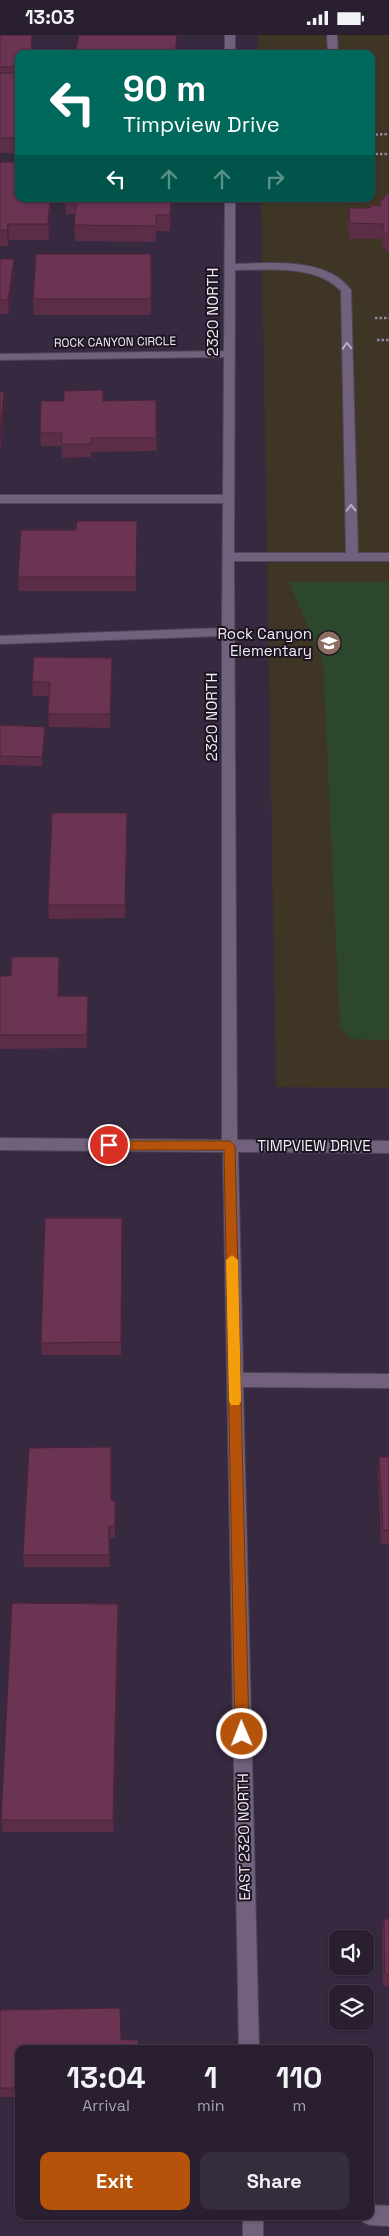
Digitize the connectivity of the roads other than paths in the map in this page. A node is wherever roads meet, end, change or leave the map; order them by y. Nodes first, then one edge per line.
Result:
1 (230, 35) edge
2 (332, 35) edge
3 (230, 50) edge
4 (333, 50) edge
5 (230, 202) edge
6 (230, 267) junction
7 (229, 354) junction
8 (0, 357) edge
9 (0, 499) edge
10 (228, 499) junction
11 (228, 557) junction
12 (352, 557) junction
13 (389, 557) edge
14 (228, 632) junction
15 (0, 640) edge
16 (0, 1144) edge
17 (230, 1146) junction
18 (389, 1147) edge
19 (234, 1380) junction
20 (389, 1381) edge
21 (249, 2045) edge
22 (374, 2215) edge
23 (389, 2216) edge
24 (253, 2220) edge
25 (253, 2236) edge

1 - 3 street
2 - 4 street
5 - 6 street, 2320 NORTH
6 - 7 street, 2320 NORTH
12 -> 6 street
7 - 8 street, ROCK CANYON CIRCLE
7 - 10 street, 2320 NORTH
9 - 10 street
10 - 11 street, 2320 NORTH
11 - 12 street
11 - 14 street, 2320 NORTH
12 - 13 street
14 - 15 street
14 - 17 street, 2320 NORTH
16 - 17 street, TIMPVIEW DRIVE
17 - 18 street, TIMPVIEW DRIVE
17 - 19 street, EAST 2320 NORTH
19 - 20 street
19 - 21 street, EAST 2320 NORTH
22 - 23 street
24 - 25 street

